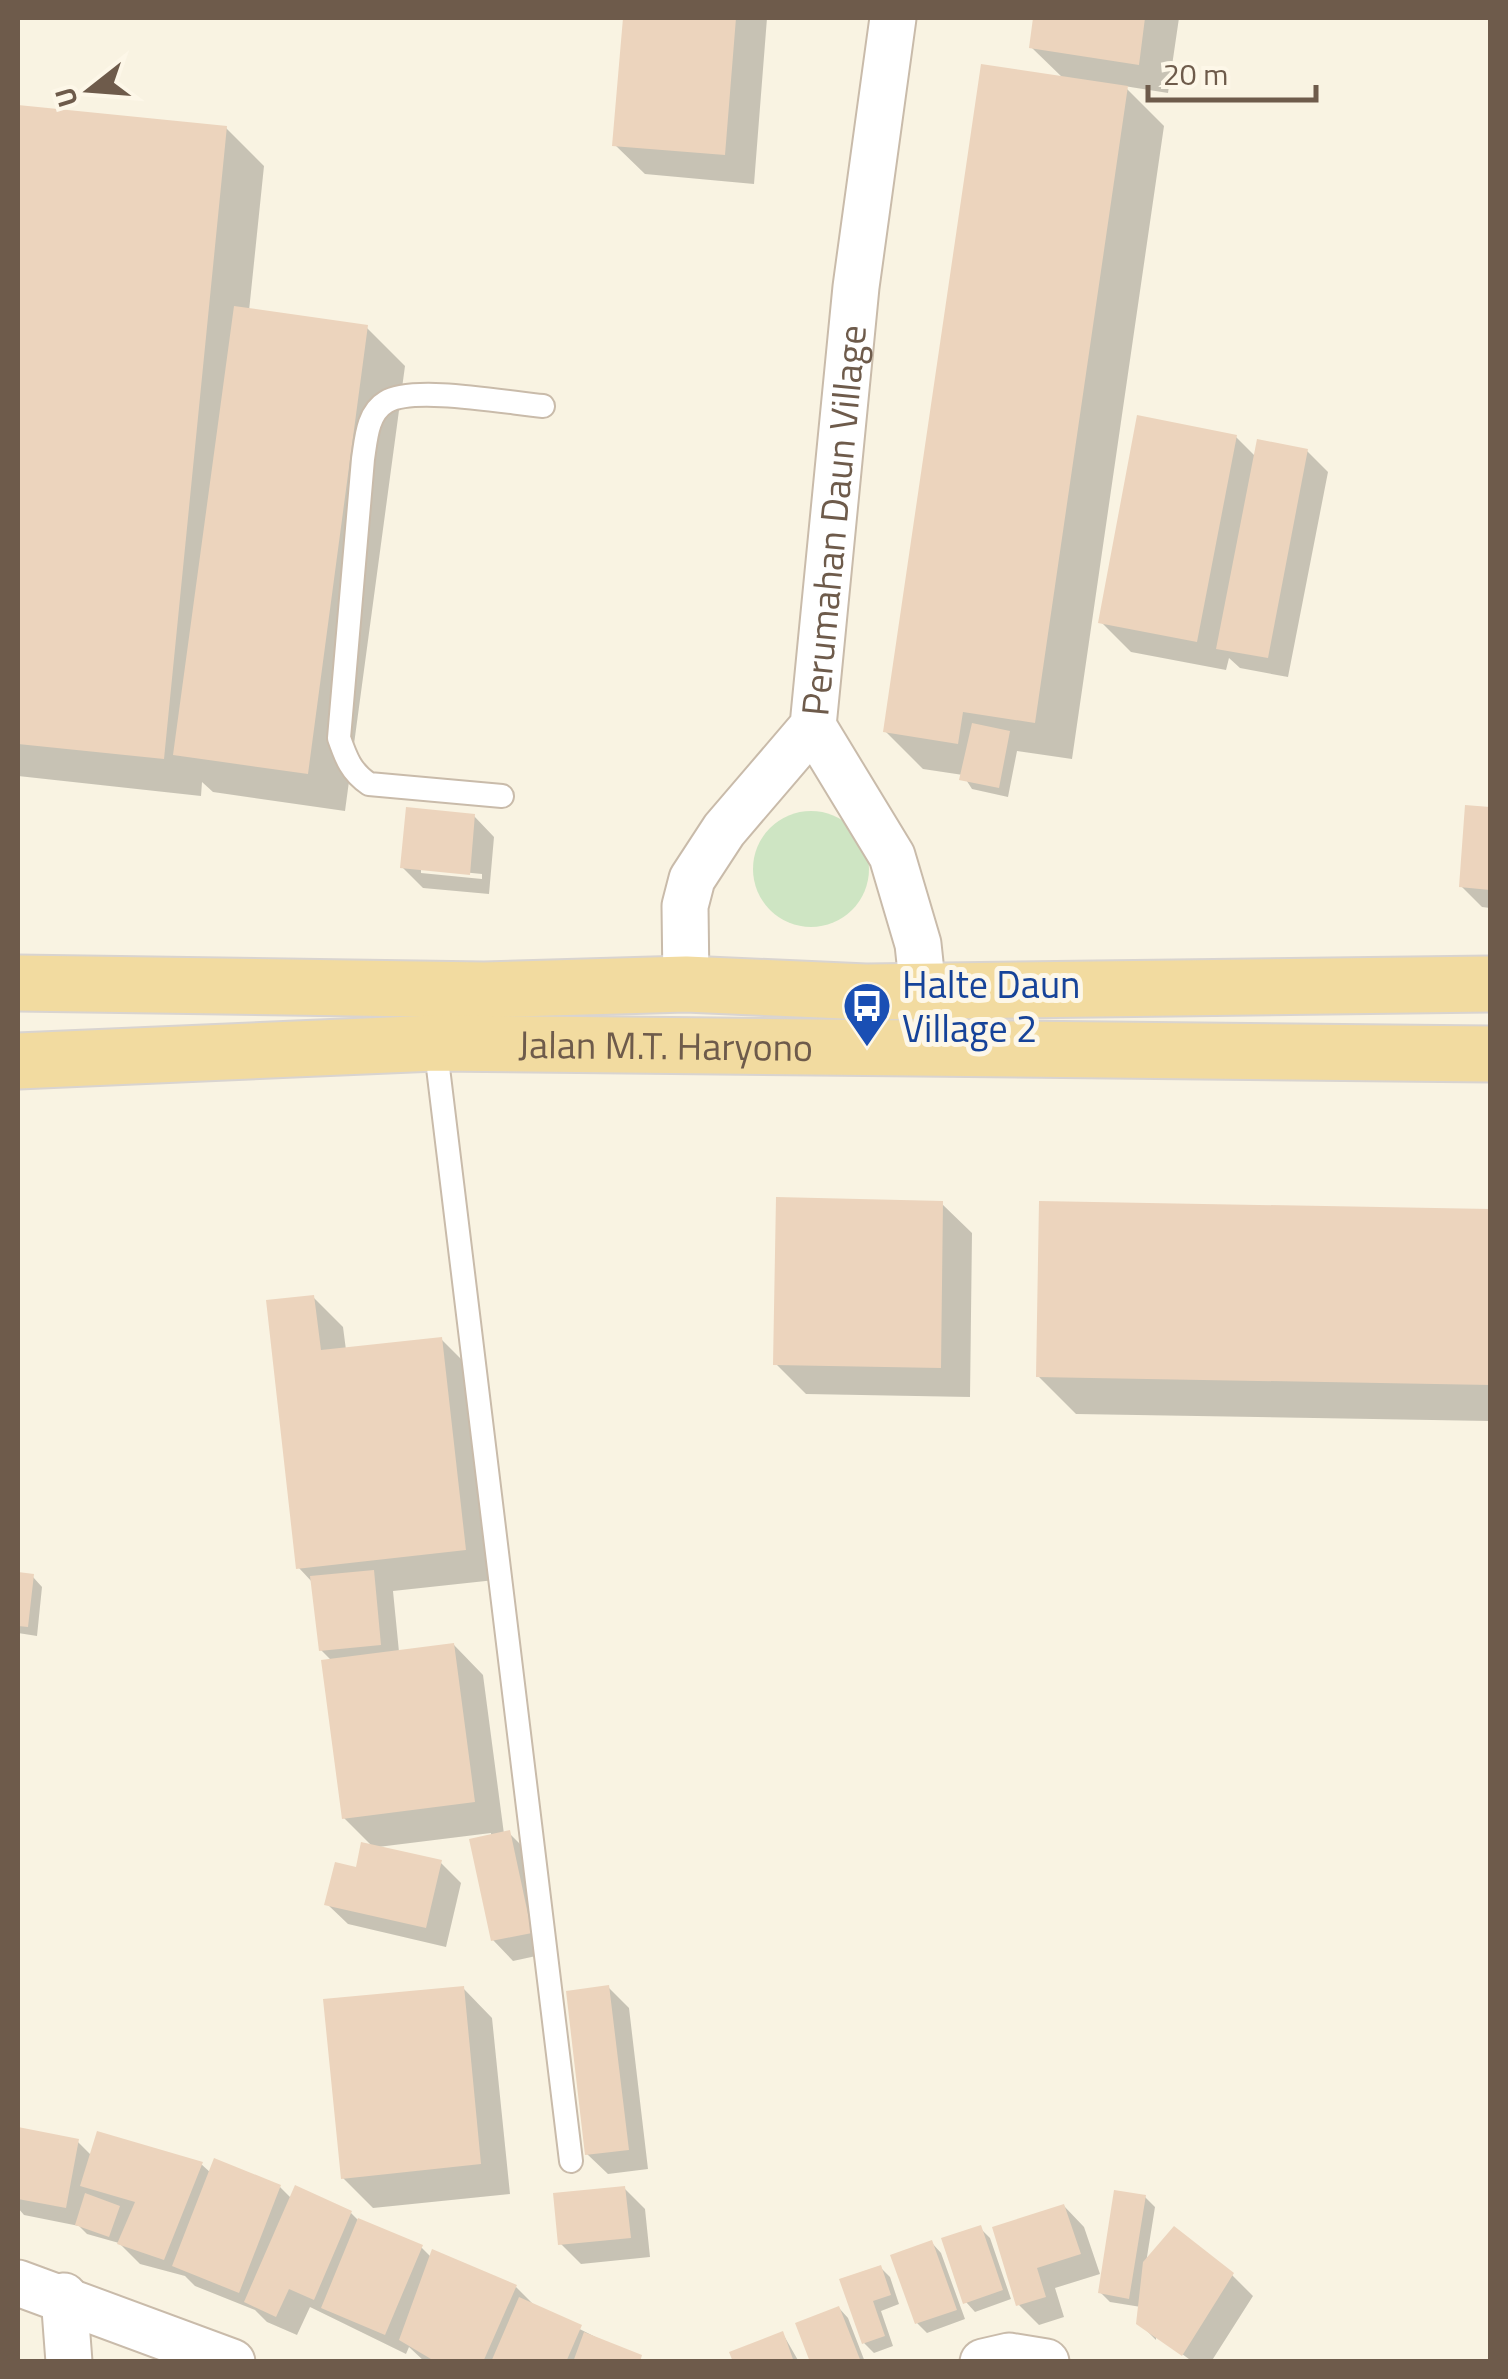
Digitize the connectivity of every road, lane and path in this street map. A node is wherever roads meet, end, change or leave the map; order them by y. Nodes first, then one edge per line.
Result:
1 (894, 18) edge
2 (543, 406) dead end
3 (813, 726) junction
4 (502, 796) dead end
5 (18, 983) edge
6 (686, 984) junction
7 (1490, 984) edge
8 (923, 991) junction
9 (435, 1043) junction
10 (686, 1044) junction
11 (926, 1049) junction
12 (1490, 1054) edge
13 (18, 1061) edge
14 (572, 2161) dead end
15 (18, 2283) edge
16 (64, 2296) junction
17 (68, 2362) edge
18 (232, 2362) edge
19 (983, 2362) edge
20 (1046, 2362) edge

1 - 3 street, Perumahan Daun Village
2 - 4 lane
3 - 6 street, Perumahan Daun Village
3 - 8 street
5 - 6 main road, Jalan M.T. Haryono
6 - 8 main road, Jalan M.T. Haryono
6 - 10 main road
7 - 8 main road, Jalan M.T. Haryono
8 - 11 main road
9 - 10 main road, Jalan M.T. Haryono
9 - 13 main road, Jalan M.T. Haryono
9 - 14 lane
10 - 11 main road, Jalan M.T. Haryono
11 - 12 main road, Jalan M.T. Haryono
15 - 16 street
16 - 17 street
16 - 18 street
19 - 20 street

